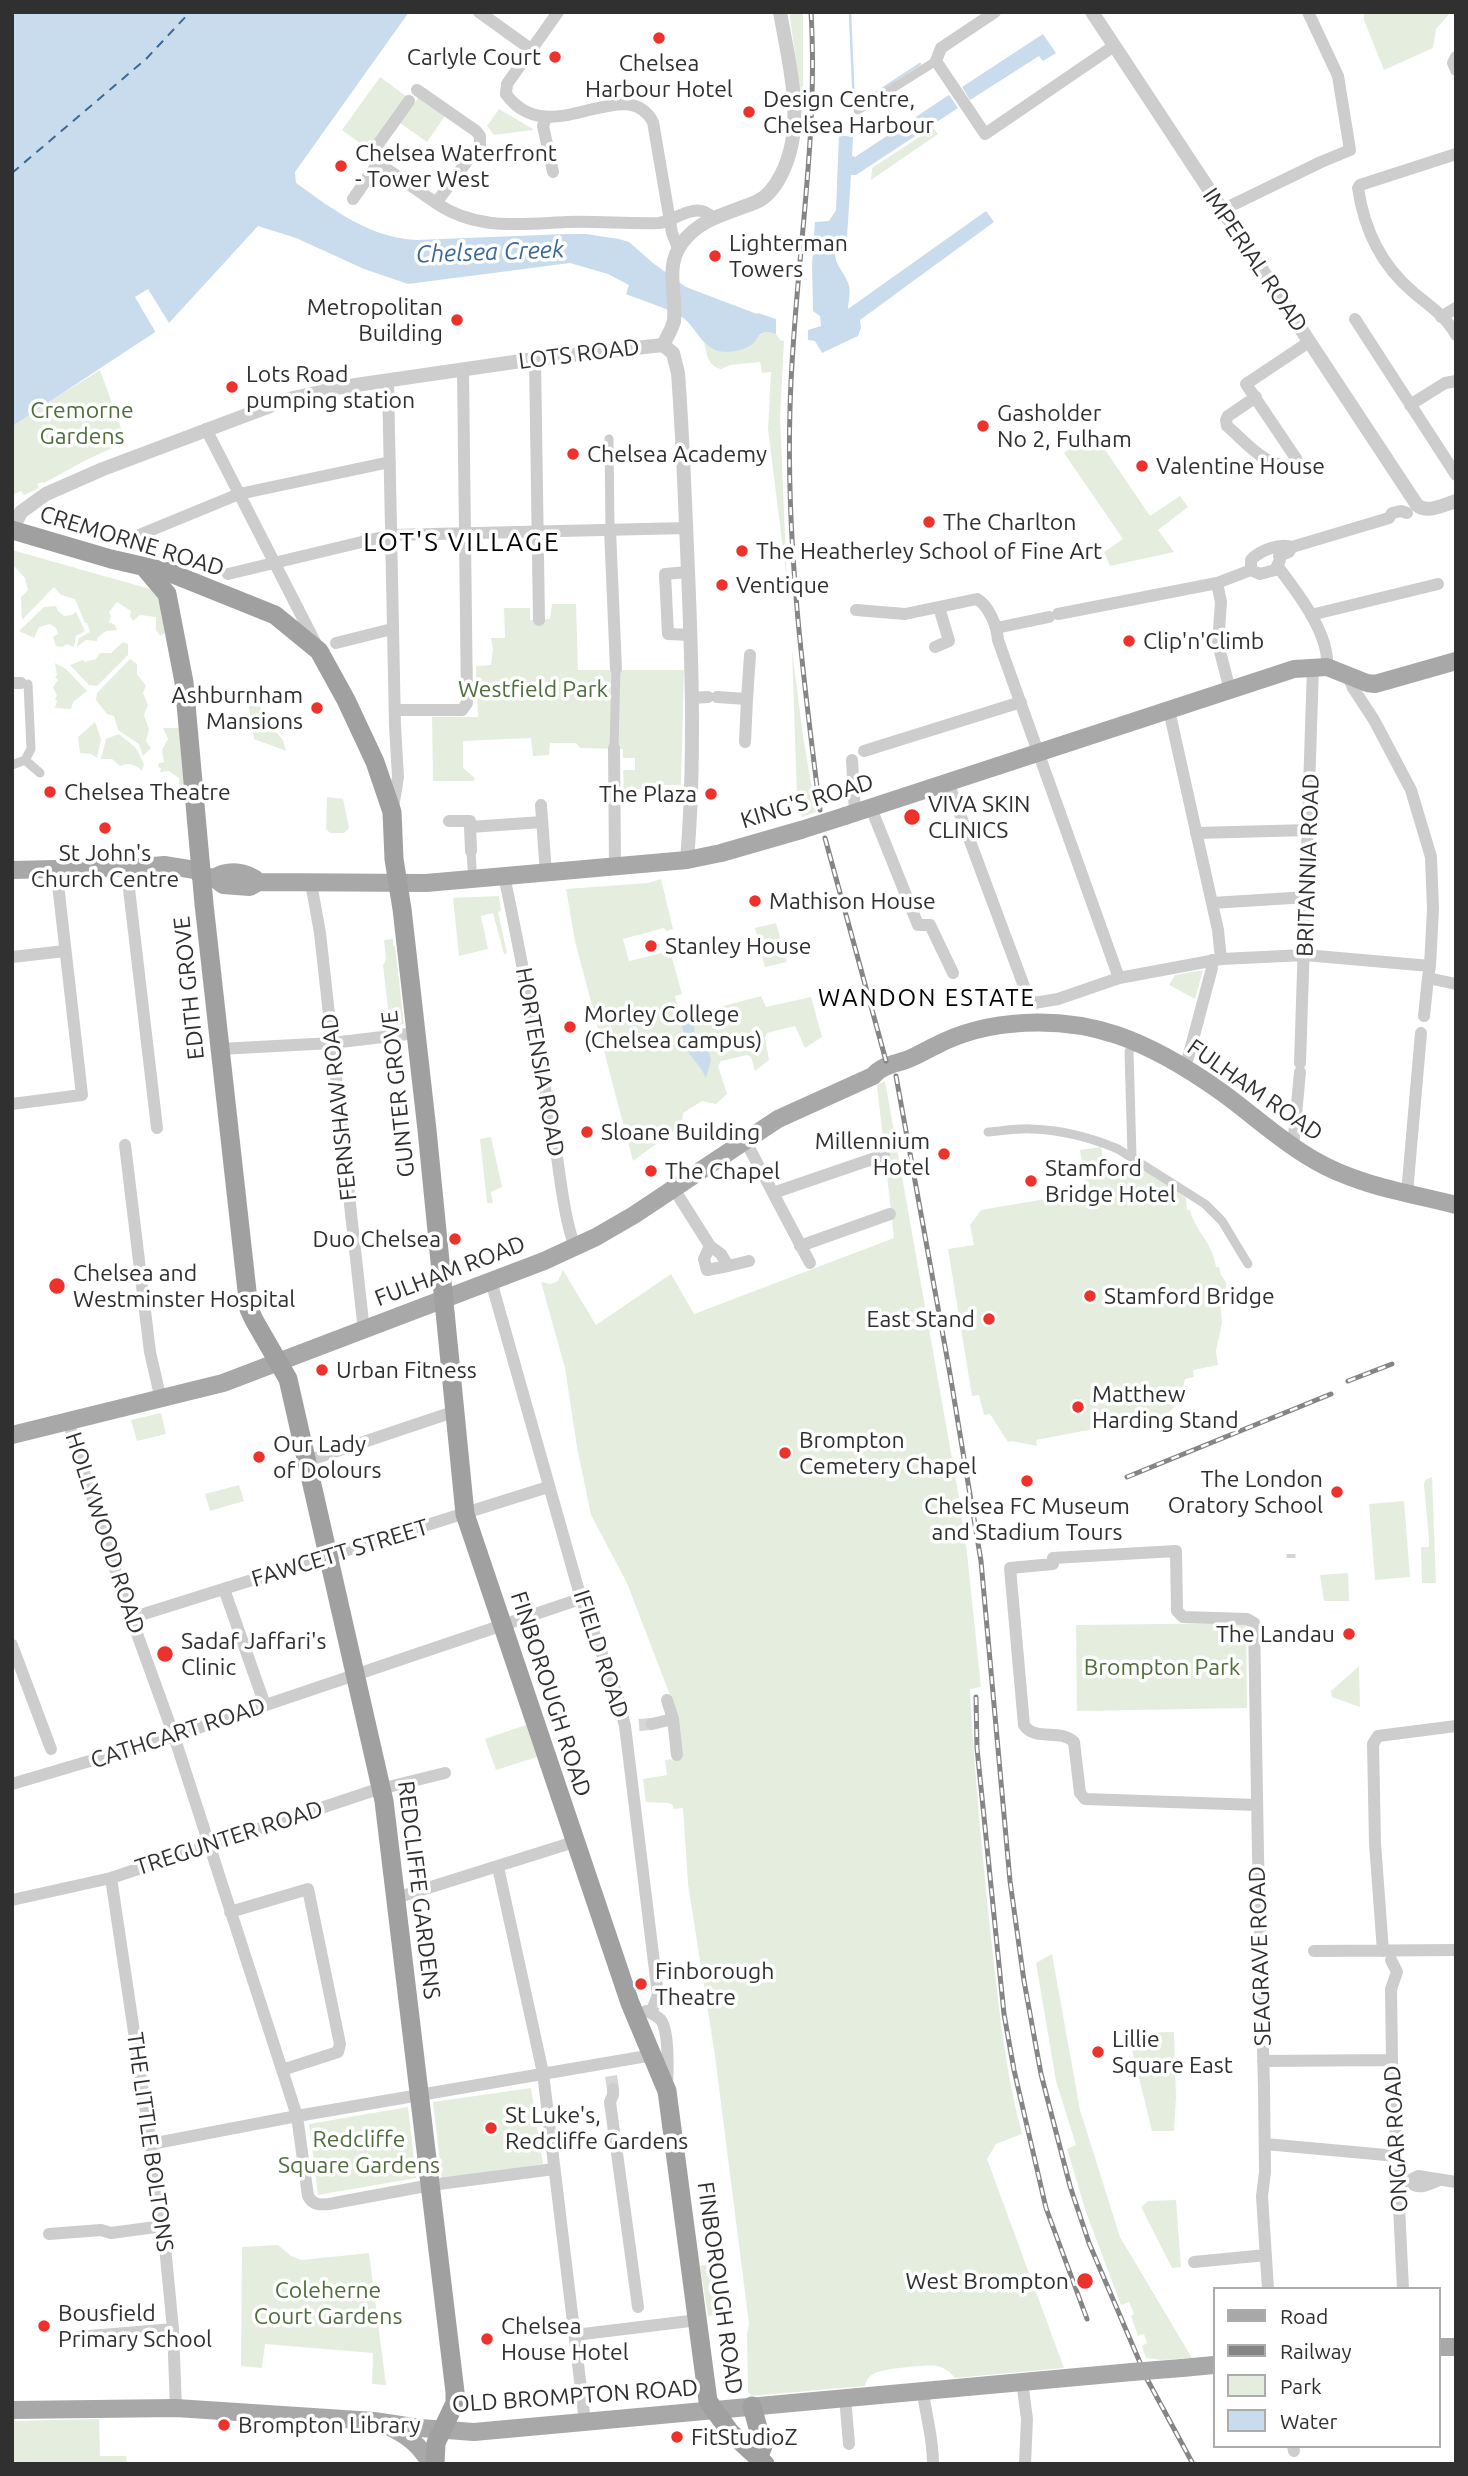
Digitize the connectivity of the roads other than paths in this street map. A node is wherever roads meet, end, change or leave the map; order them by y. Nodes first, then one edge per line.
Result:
1 (479, 12) edge
2 (558, 12) edge
3 (780, 12) edge
4 (995, 12) edge
5 (1092, 12) edge
6 (1308, 12) edge
7 (1114, 46) junction
8 (532, 50) junction
9 (1456, 57) edge
10 (936, 61) junction
11 (1456, 70) edge
12 (416, 90) dead end
13 (409, 101) dead end
14 (858, 110) dead end
15 (546, 118) junction
16 (1456, 154) edge
17 (378, 163) junction
18 (553, 172) dead end
19 (353, 199) dead end
20 (436, 203) junction
21 (1222, 210) junction
22 (713, 218) junction
23 (670, 221) junction
24 (678, 248) junction
25 (1456, 308) edge
26 (1441, 317) junction
27 (1355, 319) dead end
28 (1456, 335) edge
29 (1309, 342) junction
30 (663, 345) junction
31 (535, 359) junction
32 (463, 370) junction
33 (388, 381) junction
34 (1456, 381) edge
35 (1256, 397) junction
36 (1410, 405) junction
37 (206, 429) junction
38 (609, 439) dead end
39 (390, 461) junction
40 (1456, 475) edge
41 (239, 495) junction
42 (1456, 501) edge
43 (1413, 510) junction
44 (687, 528) junction
45 (12, 530) edge
46 (610, 530) junction
47 (538, 531) junction
48 (465, 532) junction
49 (391, 536) junction
50 (127, 540) dead end
51 (1277, 557) junction
52 (273, 563) junction
53 (145, 568) junction
54 (1251, 569) junction
55 (688, 572) junction
56 (228, 574) dead end
57 (188, 581) junction
58 (1217, 583) junction
59 (1438, 584) dead end
60 (167, 594) junction
61 (294, 601) junction
62 (939, 607) junction
63 (856, 610) dead end
64 (1311, 615) junction
65 (539, 620) dead end
66 (285, 621) junction
67 (392, 629) junction
68 (997, 630) junction
69 (691, 635) junction
70 (321, 645) junction
71 (935, 647) dead end
72 (750, 655) dead end
73 (1456, 661) edge
74 (1320, 667) junction
75 (616, 669) joint
76 (1348, 675) junction
77 (21, 683) edge
78 (1230, 690) junction
79 (691, 698) junction
80 (747, 699) junction
81 (1021, 702) junction
82 (395, 710) junction
83 (1169, 710) junction
84 (745, 742) dead end
85 (397, 746) junction
86 (614, 748) joint
87 (864, 751) dead end
88 (1039, 753) junction
89 (25, 760) junction
90 (852, 760) dead end
91 (614, 763) junction
92 (627, 763) dead end
93 (12, 765) edge
94 (377, 769) junction
95 (40, 773) dead end
96 (948, 782) junction
97 (541, 804) dead end
98 (392, 812) junction
99 (857, 812) junction
100 (449, 821) dead end
101 (542, 822) junction
102 (470, 827) junction
103 (1308, 830) junction
104 (1196, 833) junction
105 (471, 851) joint
106 (687, 860) junction
107 (56, 867) junction
108 (135, 867) junction
109 (472, 868) dead end
110 (615, 868) junction
111 (12, 870) edge
112 (545, 874) junction
113 (504, 876) junction
114 (208, 877) junction
115 (311, 883) junction
116 (399, 884) junction
117 (1307, 897) junction
118 (1212, 903) junction
119 (65, 951) junction
120 (1305, 955) junction
121 (12, 957) edge
122 (1217, 960) junction
123 (1429, 972) junction
124 (953, 973) dead end
125 (1119, 978) junction
126 (1456, 984) edge
127 (1424, 1016) dead end
128 (416, 1033) junction
129 (1421, 1033) dead end
130 (1133, 1041) junction
131 (332, 1043) junction
132 (220, 1049) junction
133 (1188, 1058) dead end
134 (12, 1104) edge
135 (158, 1128) dead end
136 (988, 1132) dead end
137 (745, 1140) junction
138 (125, 1145) dead end
139 (1293, 1147) junction
140 (884, 1155) dead end
141 (1132, 1156) junction
142 (674, 1189) junction
143 (1407, 1192) junction
144 (773, 1193) junction
145 (1456, 1205) edge
146 (890, 1214) dead end
147 (710, 1246) junction
148 (800, 1246) junction
149 (575, 1247) junction
150 (749, 1261) dead end
151 (810, 1263) dead end
152 (1248, 1264) dead end
153 (728, 1266) junction
154 (491, 1281) junction
155 (445, 1299) junction
156 (364, 1331) junction
157 (280, 1362) junction
158 (161, 1400) junction
159 (456, 1411) junction
160 (68, 1421) junction
161 (12, 1435) edge
162 (307, 1461) junction
163 (548, 1487) junction
164 (465, 1514) junction
165 (327, 1557) junction
166 (224, 1589) junction
167 (580, 1595) junction
168 (131, 1618) junction
169 (502, 1625) junction
170 (12, 1645) edge
171 (356, 1675) junction
172 (667, 1700) dead end
173 (265, 1705) junction
174 (673, 1719) junction
175 (639, 1725) junction
176 (1456, 1726) edge
177 (174, 1736) junction
178 (51, 1749) dead end
179 (677, 1755) dead end
180 (444, 1773) dead end
181 (12, 1784) edge
182 (382, 1788) junction
183 (1252, 1805) junction
184 (574, 1842) junction
185 (209, 1845) junction
186 (498, 1867) junction
187 (111, 1878) junction
188 (396, 1898) junction
189 (12, 1900) edge
190 (230, 1912) junction
191 (1314, 1951) dead end
192 (1456, 1951) edge
193 (1388, 1954) junction
194 (630, 2003) junction
195 (651, 2013) junction
196 (653, 2055) junction
197 (1392, 2060) junction
198 (1264, 2061) junction
199 (607, 2063) junction
200 (282, 2070) junction
201 (543, 2073) junction
202 (667, 2091) junction
203 (420, 2095) junction
204 (297, 2116) junction
205 (151, 2144) junction
206 (1265, 2144) junction
207 (1397, 2156) junction
208 (554, 2169) junction
209 (1403, 2182) junction
210 (1456, 2182) edge
211 (431, 2185) junction
212 (163, 2226) junction
213 (49, 2234) dead end
214 (1265, 2255) junction
215 (1194, 2262) dead end
216 (1268, 2287) edge
217 (1403, 2287) edge
218 (639, 2318) junction
219 (698, 2320) junction
220 (173, 2329) junction
221 (575, 2335) junction
222 (78, 2337) dead end
223 (1212, 2365) edge
224 (1023, 2381) junction
225 (923, 2391) junction
226 (845, 2397) junction
227 (752, 2406) junction
228 (176, 2408) junction
229 (12, 2410) edge
230 (713, 2410) junction
231 (374, 2421) junction
232 (585, 2422) junction
233 (442, 2430) junction
234 (849, 2444) dead end
235 (759, 2461) edge
236 (433, 2464) edge
237 (933, 2464) edge
238 (1026, 2464) edge

1 - 8 street
2 - 8 street
3 - 22 street
4 - 10 street
5 - 7 street, IMPERIAL ROAD
6 - 21 street
7 - 10 street
7 - 21 street, IMPERIAL ROAD
8 - 15 street
9 - 11 street
10 - 14 street
12 - 20 street
13 - 17 street
15 - 18 street
15 - 23 street
16 - 26 street
17 - 19 street
17 - 20 street
20 - 23 street
21 - 29 street, IMPERIAL ROAD
22 - 23 street
22 - 24 street
23 - 24 street
24 - 30 street
25 - 26 street
26 - 28 street
27 - 36 street
29 - 35 street
29 - 43 street, IMPERIAL ROAD
30 - 31 street, LOTS ROAD
30 - 44 street, LOTS ROAD
31 - 32 street, LOTS ROAD
31 - 47 street
32 - 33 street, LOTS ROAD
32 - 48 street
33 - 37 street, LOTS ROAD
33 - 39 street
34 - 36 street
35 - 35 street
36 - 40 street
37 - 41 street
37 - 45 street, LOTS ROAD
38 - 46 street
39 - 41 street
39 - 49 street
41 - 50 street
41 - 52 street
42 - 43 street
43 - 51 street
44 - 46 street
44 - 55 street, LOTS ROAD
45 - 53 highway, CREMORNE ROAD
46 - 47 street
46 - 75 street
47 - 48 street
47 - 65 street
48 - 49 street
48 - 82 street
49 - 52 street
49 - 67 street
51 - 54 street
51 - 54 street
51 - 64 street, BRITANNIA ROAD
52 - 56 street
52 - 61 street
53 - 57 highway, CREMORNE ROAD
53 - 60 highway, EDITH GROVE
54 - 58 street
55 - 69 street, LOTS ROAD
55 - 69 street
57 - 60 highway
57 - 66 highway, CREMORNE ROAD
58 - 68 street
58 - 78 street
59 - 64 street
60 - 114 highway, EDITH GROVE
61 - 66 street
61 - 70 street
62 - 63 street
62 - 68 street
62 - 71 street
64 - 74 street, BRITANNIA ROAD
66 - 70 highway, CREMORNE ROAD
67 - 70 street
67 - 82 street
68 - 81 street
69 - 79 street, LOTS ROAD
70 - 94 highway, GUNTER GROVE
72 - 80 street
73 - 76 main road
74 - 76 main road
74 - 78 main road, KING'S ROAD
74 - 103 street, BRITANNIA ROAD
75 - 86 street
76 - 123 street
77 - 89 street
78 - 83 main road, KING'S ROAD
79 - 80 street
79 - 106 street, LOTS ROAD
80 - 84 street
81 - 87 street
81 - 88 street
82 - 85 street
83 - 88 main road, KING'S ROAD
83 - 104 street
85 - 94 street
85 - 98 street
86 - 91 street
88 - 96 main road, KING'S ROAD
88 - 125 street
89 - 93 street
89 - 95 street
90 - 99 street
91 - 92 street
91 - 110 street
94 - 98 highway, GUNTER GROVE
96 - 99 main road, KING'S ROAD
96 - 125 street
97 - 101 street
98 - 116 highway, GUNTER GROVE
99 - 106 main road, KING'S ROAD, bridge
99 - 124 street
100 - 102 street
101 - 102 street
101 - 112 street
102 - 105 street
103 - 104 street
103 - 117 street, BRITANNIA ROAD
104 - 118 street
105 - 109 street
106 - 110 main road, KING'S ROAD
107 - 108 main road, KING'S ROAD
107 - 111 main road, KING'S ROAD
107 - 119 street
108 - 114 main road, KING'S ROAD
108 - 135 street
110 - 112 main road, KING'S ROAD
112 - 113 main road, KING'S ROAD
113 - 116 main road, KING'S ROAD
113 - 149 street, HORTENSIA ROAD
114 - 115 main road, KING'S ROAD
114 - 132 highway, EDITH GROVE
115 - 116 main road, KING'S ROAD
115 - 131 street, FERNSHAW ROAD
116 - 128 highway, GUNTER GROVE
117 - 118 street
117 - 120 street, BRITANNIA ROAD
118 - 122 street
119 - 121 street
119 - 134 street
120 - 122 street
120 - 123 street
120 - 139 street, BRITANNIA ROAD
122 - 125 street
122 - 133 street
123 - 126 street
123 - 127 street
128 - 131 street
128 - 155 highway, GUNTER GROVE
129 - 143 street
130 - 137 main road, FULHAM ROAD
130 - 139 main road, FULHAM ROAD
130 - 141 street
131 - 132 street
131 - 156 street, FERNSHAW ROAD
132 - 157 highway, EDITH GROVE
136 - 141 street
137 - 142 main road, FULHAM ROAD
137 - 144 street
138 - 158 street
139 - 143 main road, FULHAM ROAD
140 - 144 street
141 - 152 street
142 - 147 street
142 - 149 main road, FULHAM ROAD
143 - 145 main road, FULHAM ROAD
144 - 148 street
146 - 148 street
147 - 153 street
147 - 153 street
148 - 151 street
149 - 154 main road, FULHAM ROAD
150 - 153 street
154 - 155 main road, FULHAM ROAD
154 - 163 street, IFIELD ROAD
155 - 156 main road, FULHAM ROAD
155 - 159 highway, FINBOROUGH ROAD
156 - 157 main road, FULHAM ROAD
157 - 158 main road, FULHAM ROAD
157 - 162 highway, REDCLIFFE GARDENS
158 - 160 main road, FULHAM ROAD
159 - 162 street
159 - 164 highway, FINBOROUGH ROAD
160 - 161 main road, FULHAM ROAD
160 - 168 street, HOLLYWOOD ROAD
162 - 165 highway, REDCLIFFE GARDENS
163 - 164 street, FAWCETT STREET
163 - 167 street, IFIELD ROAD
164 - 165 street, FAWCETT STREET
164 - 169 highway, FINBOROUGH ROAD
165 - 166 street, FAWCETT STREET
165 - 171 highway, REDCLIFFE GARDENS
166 - 168 street, FAWCETT STREET
166 - 173 street
167 - 169 street, CATHCART ROAD
167 - 175 street, IFIELD ROAD
168 - 177 street, HOLLYWOOD ROAD
169 - 171 street, CATHCART ROAD
169 - 184 highway, FINBOROUGH ROAD
170 - 178 street
171 - 173 street, CATHCART ROAD
171 - 182 highway, REDCLIFFE GARDENS
172 - 174 street
173 - 177 street, CATHCART ROAD
174 - 175 street
174 - 179 street
175 - 195 street, IFIELD ROAD
176 - 193 street, ONGAR ROAD
177 - 181 street, CATHCART ROAD
177 - 185 street, HOLLYWOOD ROAD
180 - 182 street, TREGUNTER ROAD
182 - 185 street, TREGUNTER ROAD
182 - 188 highway, REDCLIFFE GARDENS
183 - 183 street, SEAGRAVE ROAD
183 - 198 street, SEAGRAVE ROAD
184 - 186 street
184 - 194 highway, FINBOROUGH ROAD
185 - 187 street, TREGUNTER ROAD
185 - 190 street, HOLLYWOOD ROAD
186 - 188 street
186 - 201 street
187 - 189 street, TREGUNTER ROAD
187 - 205 street, THE LITTLE BOLTONS
188 - 203 highway, REDCLIFFE GARDENS
190 - 200 street, HOLLYWOOD ROAD
190 - 200 street
191 - 193 street
192 - 193 street
193 - 197 street, ONGAR ROAD
194 - 195 street
194 - 196 highway, FINBOROUGH ROAD
195 - 202 street, FINBOROUGH ROAD
196 - 199 street
196 - 202 highway, FINBOROUGH ROAD
197 - 198 street
197 - 207 street, ONGAR ROAD
198 - 206 street, SEAGRAVE ROAD
199 - 201 street
199 - 218 street
200 - 204 street, HOLLYWOOD ROAD
201 - 203 street
201 - 208 street
202 - 219 highway, FINBOROUGH ROAD
203 - 204 street
203 - 211 highway, REDCLIFFE GARDENS
204 - 205 street
204 - 211 street, HOLLYWOOD ROAD
205 - 212 street, THE LITTLE BOLTONS
206 - 207 street
206 - 214 street, SEAGRAVE ROAD
207 - 209 street, ONGAR ROAD
208 - 211 street
208 - 221 street
209 - 210 street
209 - 217 street, ONGAR ROAD
211 - 233 highway, REDCLIFFE GARDENS
212 - 213 street
212 - 220 street, THE LITTLE BOLTONS
214 - 215 street
214 - 216 street, SEAGRAVE ROAD
218 - 219 street
218 - 221 street
219 - 230 highway, FINBOROUGH ROAD
220 - 222 street
220 - 228 street, THE LITTLE BOLTONS
221 - 232 street
223 - 224 main road, OLD BROMPTON ROAD, bridge
224 - 225 main road, OLD BROMPTON ROAD
224 - 238 street
225 - 226 main road, OLD BROMPTON ROAD
225 - 237 street
226 - 227 main road, OLD BROMPTON ROAD
226 - 234 street
227 - 230 main road, OLD BROMPTON ROAD
227 - 235 highway
228 - 229 main road, OLD BROMPTON ROAD
228 - 231 main road, OLD BROMPTON ROAD
230 - 232 main road, OLD BROMPTON ROAD
230 - 235 highway
231 - 233 main road, OLD BROMPTON ROAD
231 - 236 main road
232 - 233 main road, OLD BROMPTON ROAD
233 - 236 highway, REDCLIFFE GARDENS

